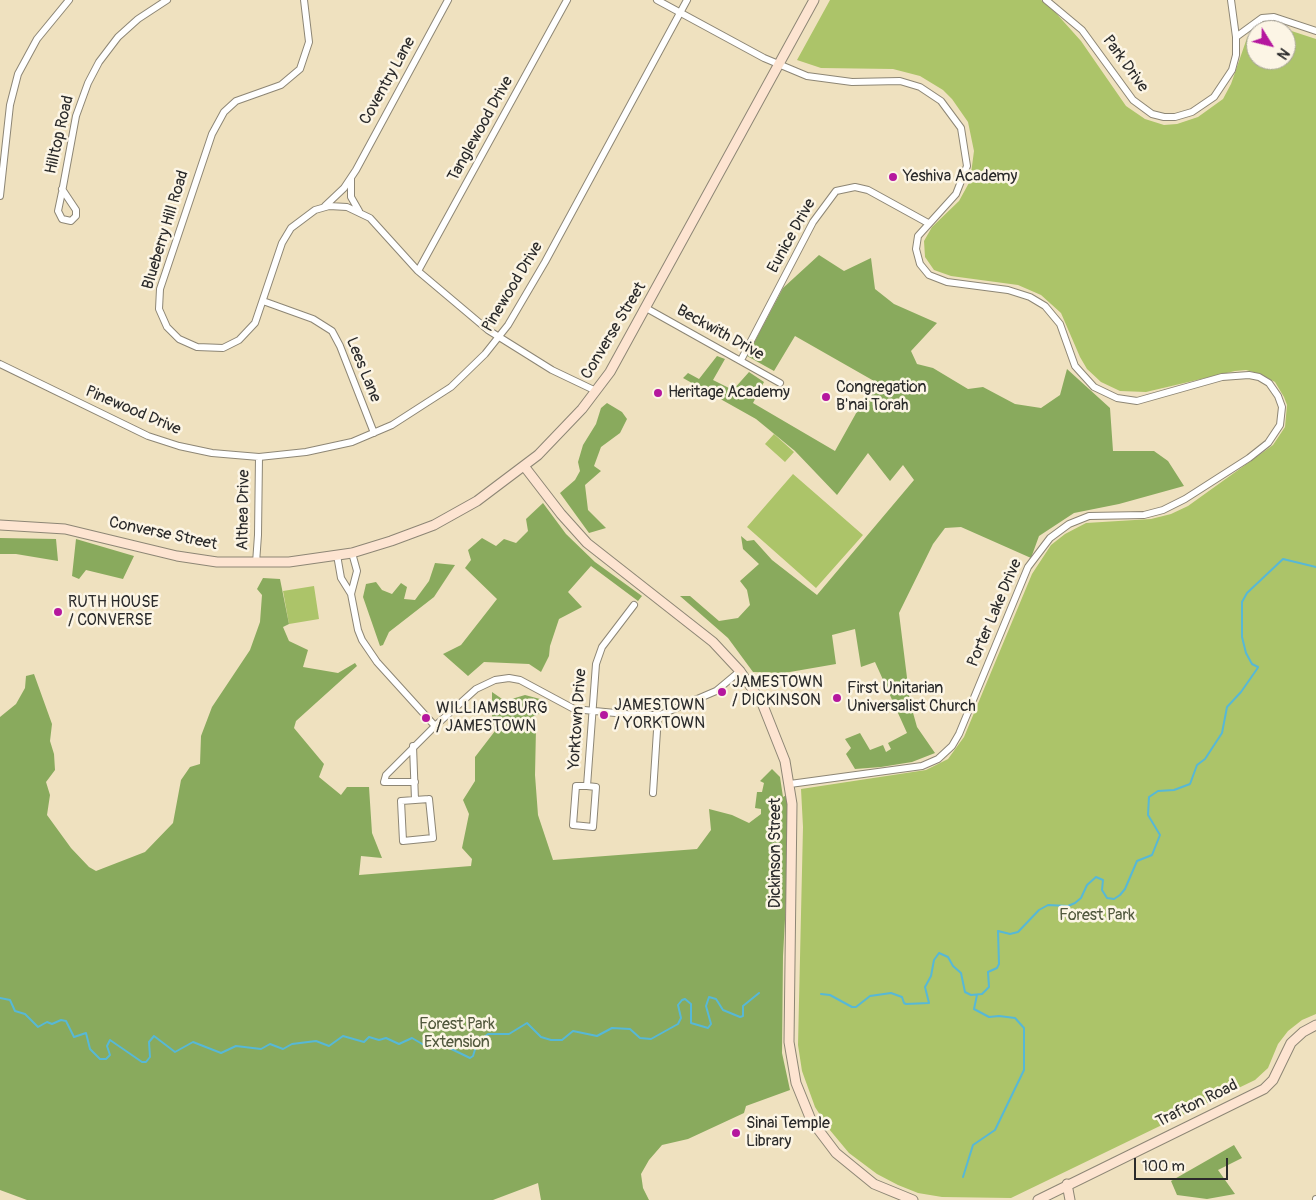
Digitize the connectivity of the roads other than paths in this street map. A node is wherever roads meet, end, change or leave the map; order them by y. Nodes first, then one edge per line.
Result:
1 (70, 0) edge
2 (166, 0) edge
3 (304, 0) edge
4 (448, 0) edge
5 (567, 0) edge
6 (657, 0) edge
7 (687, 0) edge
8 (814, 0) edge
9 (1046, 0) edge
10 (1231, 0) edge
11 (680, 12) junction
12 (1316, 32) edge
13 (1236, 37) junction
14 (779, 64) junction
15 (3, 133) edge
16 (352, 176) junction
17 (62, 189) dead end
18 (0, 196) edge
19 (325, 207) junction
20 (360, 212) junction
21 (928, 223) junction
22 (418, 271) junction
23 (263, 301) junction
24 (646, 308) junction
25 (499, 337) junction
26 (741, 360) junction
27 (0, 364) edge
28 (780, 383) dead end
29 (596, 391) junction
30 (374, 433) junction
31 (258, 457) junction
32 (524, 466) junction
33 (0, 525) edge
34 (352, 552) junction
35 (337, 556) junction
36 (256, 563) junction
37 (352, 594) junction
38 (634, 605) dead end
39 (740, 671) junction
40 (593, 711) junction
41 (658, 715) junction
42 (435, 726) junction
43 (414, 746) junction
44 (415, 782) junction
45 (790, 784) junction
46 (587, 786) junction
47 (653, 793) dead end
48 (415, 800) junction
49 (1316, 1025) edge
50 (1067, 1184) junction
51 (913, 1200) edge
52 (1038, 1200) edge
53 (1070, 1200) edge

1 - 15 street
2 - 17 street, Hilltop Road
3 - 23 street, Blueberry Hill Road
4 - 16 street, Coventry Lane
5 - 22 street, Tanglewood Drive
6 - 11 street, Porter Lake Drive
7 - 11 street, Pinewood Drive
8 - 14 main road, Converse Street
9 - 13 street, Park Drive
10 - 13 street, Park Drive
11 - 14 street, Porter Lake Drive
11 - 25 street, Pinewood Drive
12 - 13 street
14 - 21 street, Porter Lake Drive
14 - 24 main road, Converse Street
15 - 18 street
16 - 19 street, Coventry Lane
16 - 20 street
19 - 20 street, Blueberry Hill Road
19 - 23 street, Blueberry Hill Road
20 - 22 street, Blueberry Hill Road
21 - 26 street, Eunice Drive
21 - 45 street, Porter Lake Drive
22 - 25 street, Blueberry Hill Road
23 - 30 street, Lees Lane
24 - 26 street, Beckwith Drive
24 - 29 main road, Converse Street
25 - 29 street, Blueberry Hill Road
25 - 30 street, Pinewood Drive
26 - 28 street, Beckwith Drive
27 - 31 street, Pinewood Drive
29 - 32 main road, Converse Street
30 - 31 street, Pinewood Drive
31 - 36 street, Althea Drive
32 - 34 main road, Converse Street
32 - 39 main road, Dickinson Street
33 - 36 main road, Converse Street
34 - 35 main road, Converse Street
34 - 37 street
35 - 36 main road, Converse Street
35 - 37 street
37 - 42 street
38 - 40 street, Yorktown Drive
39 - 41 street
39 - 45 main road, Dickinson Street
40 - 41 street
40 - 42 street
40 - 46 street, Yorktown Drive
41 - 47 street
42 - 43 street
43 - 44 street
43 - 44 street
44 - 48 street
45 - 51 main road, Dickinson Street
46 - 46 street, Yorktown Drive
48 - 48 street
49 - 50 main road, Trafton Road
50 - 52 main road, Trafton Road
50 - 53 main road

